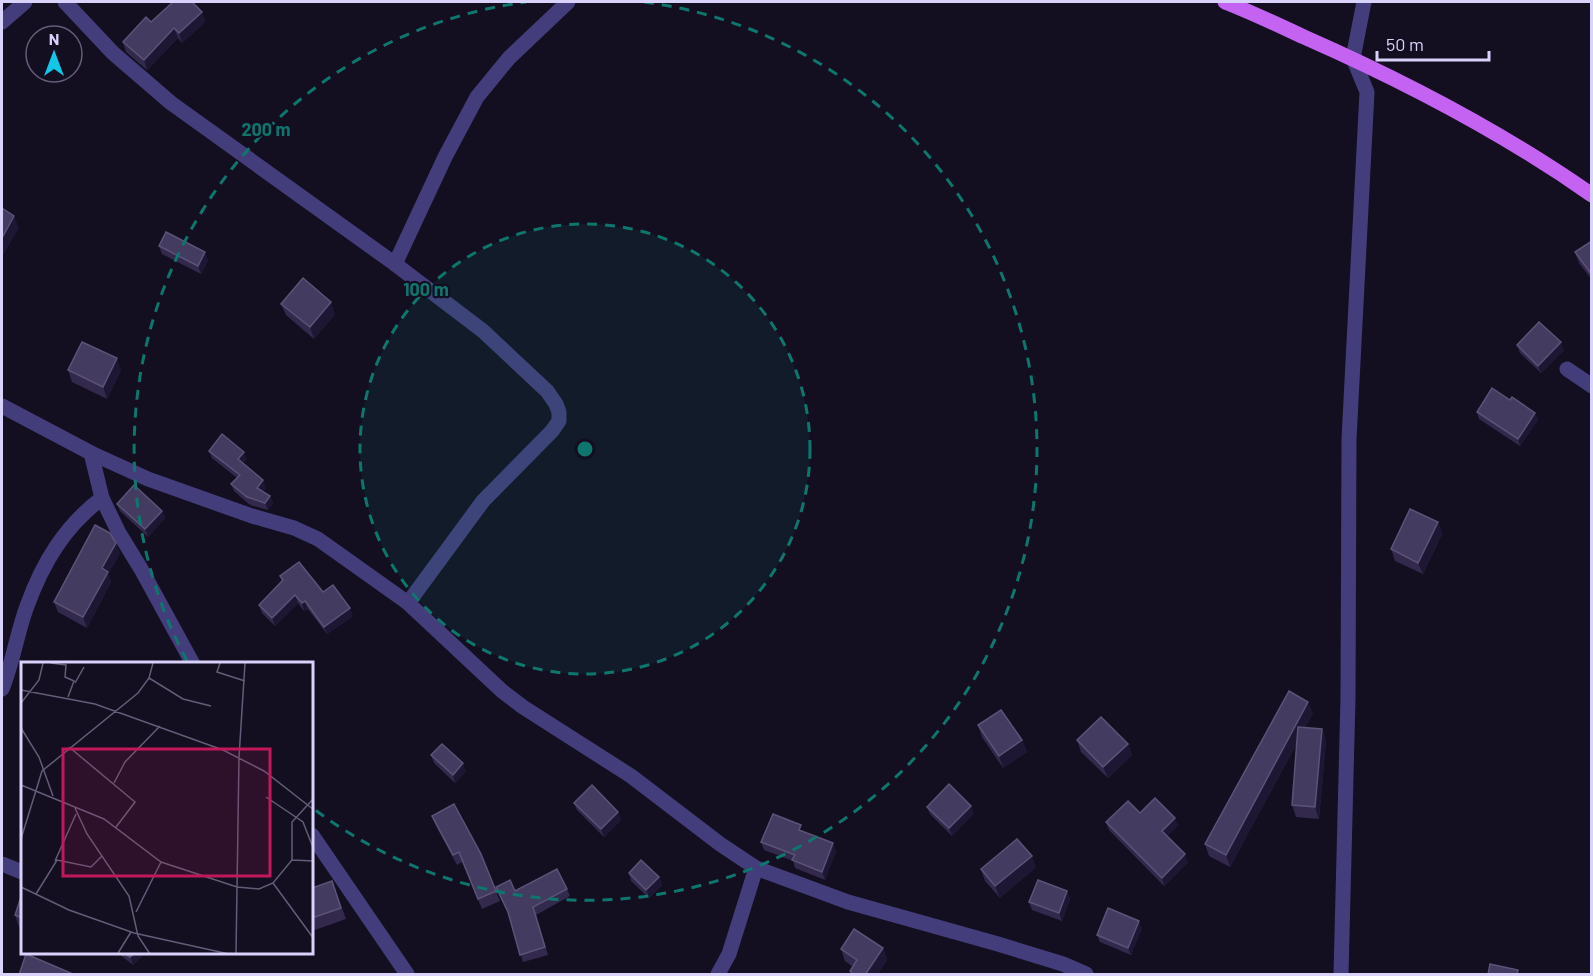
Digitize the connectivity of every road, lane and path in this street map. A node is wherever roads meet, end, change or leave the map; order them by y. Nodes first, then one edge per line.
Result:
1 (25, 2) edge
2 (65, 2) edge
3 (568, 2) edge
4 (1224, 2) edge
5 (1364, 2) edge
6 (2, 22) edge
7 (1353, 58) junction
8 (1592, 195) edge
9 (395, 264) junction
10 (1567, 369) dead end
11 (1592, 386) edge
12 (2, 406) edge
13 (91, 453) junction
14 (102, 498) junction
15 (408, 603) junction
16 (192, 662) edge
17 (2, 689) edge
18 (314, 838) edge
19 (2, 864) edge
20 (756, 868) junction
21 (21, 872) edge
22 (407, 975) edge
23 (718, 975) edge
24 (1086, 975) edge
25 (1341, 975) edge

1 - 6 street
2 - 9 street
3 - 9 street
4 - 7 main road
5 - 7 street
7 - 8 main road
7 - 25 street
9 - 15 street
10 - 11 street
12 - 13 street
13 - 14 street
13 - 15 street
14 - 16 street
14 - 17 street
15 - 20 street
18 - 22 street
19 - 21 street
20 - 23 street
20 - 24 street

